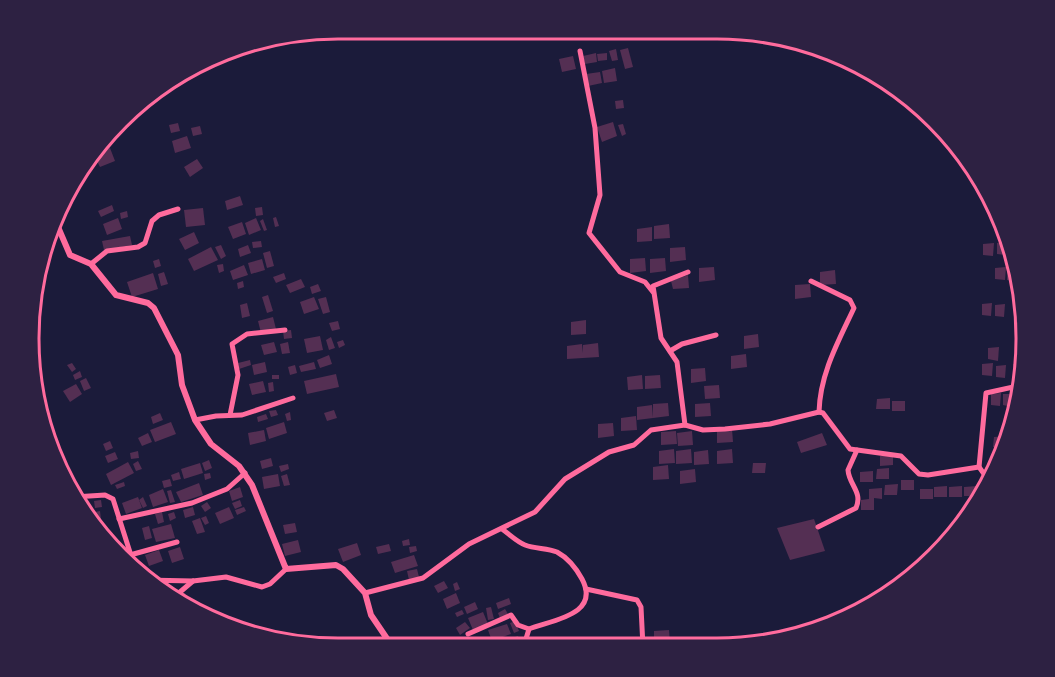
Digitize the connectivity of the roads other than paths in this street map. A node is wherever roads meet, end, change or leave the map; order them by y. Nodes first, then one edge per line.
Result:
1 (580, 51) dead end
2 (178, 209) dead end
3 (59, 231) edge
4 (91, 264) junction
5 (688, 272) dead end
6 (811, 281) dead end
7 (654, 292) junction
8 (285, 330) dead end
9 (716, 335) dead end
10 (670, 351) junction
11 (1012, 387) edge
12 (293, 398) dead end
13 (819, 412) junction
14 (230, 415) junction
15 (195, 420) junction
16 (685, 425) junction
17 (856, 450) junction
18 (979, 467) junction
19 (244, 473) junction
20 (984, 473) edge
21 (84, 497) edge
22 (119, 519) junction
23 (818, 527) dead end
24 (502, 529) junction
25 (177, 542) dead end
26 (129, 552) edge
27 (132, 555) edge
28 (286, 568) junction
29 (162, 580) edge
30 (193, 581) junction
31 (586, 589) junction
32 (180, 592) edge
33 (365, 593) junction
34 (529, 629) junction
35 (468, 634) dead end
36 (387, 638) edge
37 (526, 638) edge
38 (643, 638) edge

1 - 7 street
2 - 4 street
3 - 4 street
4 - 15 street
5 - 7 street
6 - 13 street
7 - 10 street
8 - 14 street
9 - 10 street
10 - 16 street
11 - 18 street
12 - 14 street
13 - 16 street
13 - 17 street
14 - 15 street
15 - 19 street
16 - 24 street
17 - 18 street
17 - 23 street
18 - 20 street
19 - 22 street
19 - 28 street
21 - 22 street
22 - 26 street
24 - 31 street
24 - 33 street
25 - 27 street
28 - 30 street
28 - 33 street
29 - 30 street
30 - 32 street
31 - 34 street
31 - 38 street
33 - 36 street
34 - 35 street
34 - 37 street

